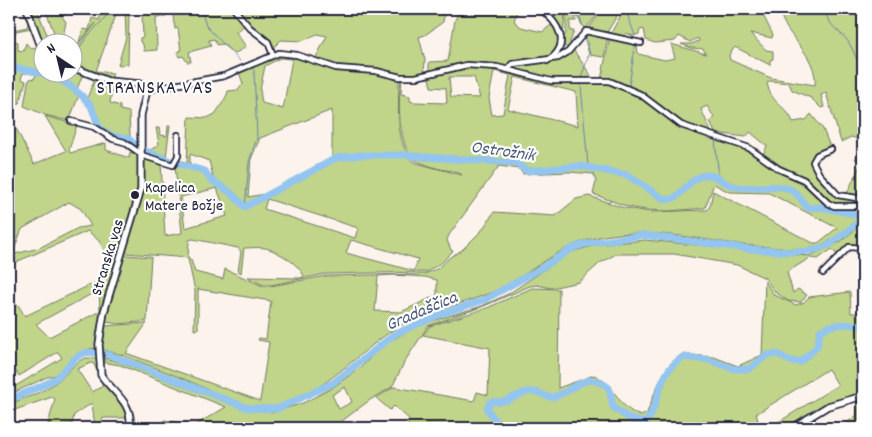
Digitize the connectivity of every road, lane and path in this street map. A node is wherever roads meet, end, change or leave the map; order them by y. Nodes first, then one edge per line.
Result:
1 (27, 9) edge
2 (234, 9) edge
3 (540, 9) edge
4 (36, 32) edge
5 (641, 43) dead end
6 (273, 55) junction
7 (546, 62) junction
8 (508, 70) junction
9 (82, 71) edge
10 (147, 90) junction
11 (71, 121) dead end
12 (178, 135) dead end
13 (831, 149) dead end
14 (142, 151) junction
15 (863, 198) edge
16 (863, 206) edge
17 (863, 248) edge
18 (823, 274) dead end
19 (863, 396) edge
20 (130, 428) edge
21 (792, 428) edge

1 - 4 street
2 - 6 street
3 - 7 street
5 - 7 street
6 - 8 street
6 - 10 street
7 - 8 street
8 - 16 street
9 - 10 street
10 - 14 street, Stranska vas
11 - 14 street
12 - 14 street
13 - 15 street
14 - 20 street, Stranska vas
17 - 18 street
19 - 21 street

